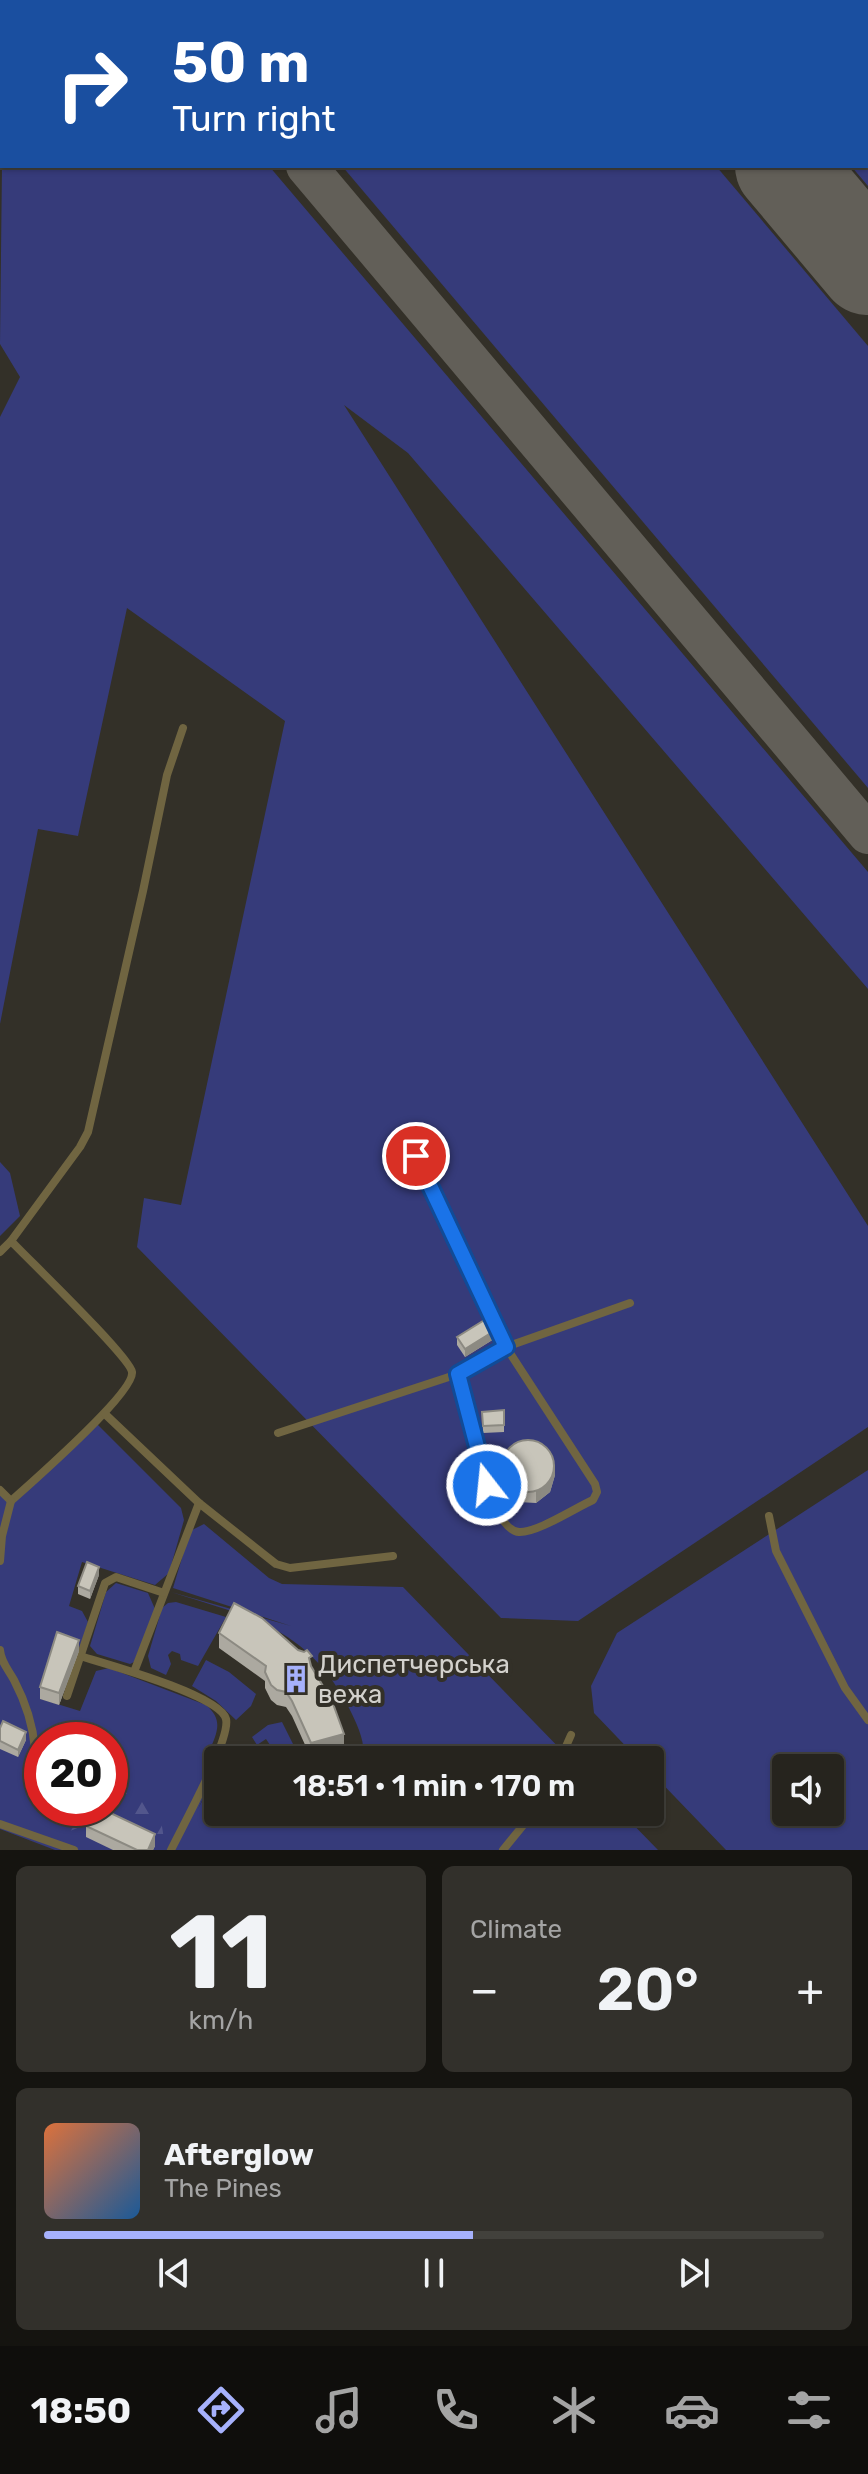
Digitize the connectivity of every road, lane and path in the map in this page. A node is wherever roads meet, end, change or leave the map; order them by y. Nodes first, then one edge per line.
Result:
1 (183, 728) dead end
2 (416, 1156) dead end
3 (11, 1241) junction
4 (0, 1252) edge
5 (630, 1303) dead end
6 (506, 1347) junction
7 (458, 1374) junction
8 (105, 1414) junction
9 (278, 1433) dead end
10 (505, 1458) edge
11 (480, 1465) junction
12 (0, 1490) edge
13 (11, 1501) junction
14 (199, 1503) junction
15 (769, 1516) dead end
16 (393, 1556) dead end
17 (0, 1561) edge
18 (164, 1593) junction
19 (0, 1650) edge
20 (80, 1656) junction
21 (0, 1657) edge
22 (134, 1672) junction
23 (67, 1696) dead end
24 (868, 1720) edge
25 (31, 1722) edge
26 (571, 1735) dead end
27 (566, 1746) edge
28 (0, 1824) edge
29 (523, 1826) edge
30 (74, 1850) edge
31 (171, 1850) edge
32 (503, 1850) edge

1 - 3 lane
2 - 6 lane
3 - 4 lane
3 - 8 lane
5 - 6 lane
6 - 7 lane
6 - 11 lane
7 - 9 lane
7 - 11 lane
8 - 13 lane
8 - 14 lane
10 - 11 lane
12 - 13 lane
13 - 17 lane
14 - 16 lane
14 - 18 lane
15 - 24 lane
18 - 20 lane
18 - 22 lane
19 - 21 lane
20 - 22 lane
20 - 23 lane
21 - 25 lane
22 - 31 lane
26 - 27 lane
28 - 30 lane
29 - 32 lane

